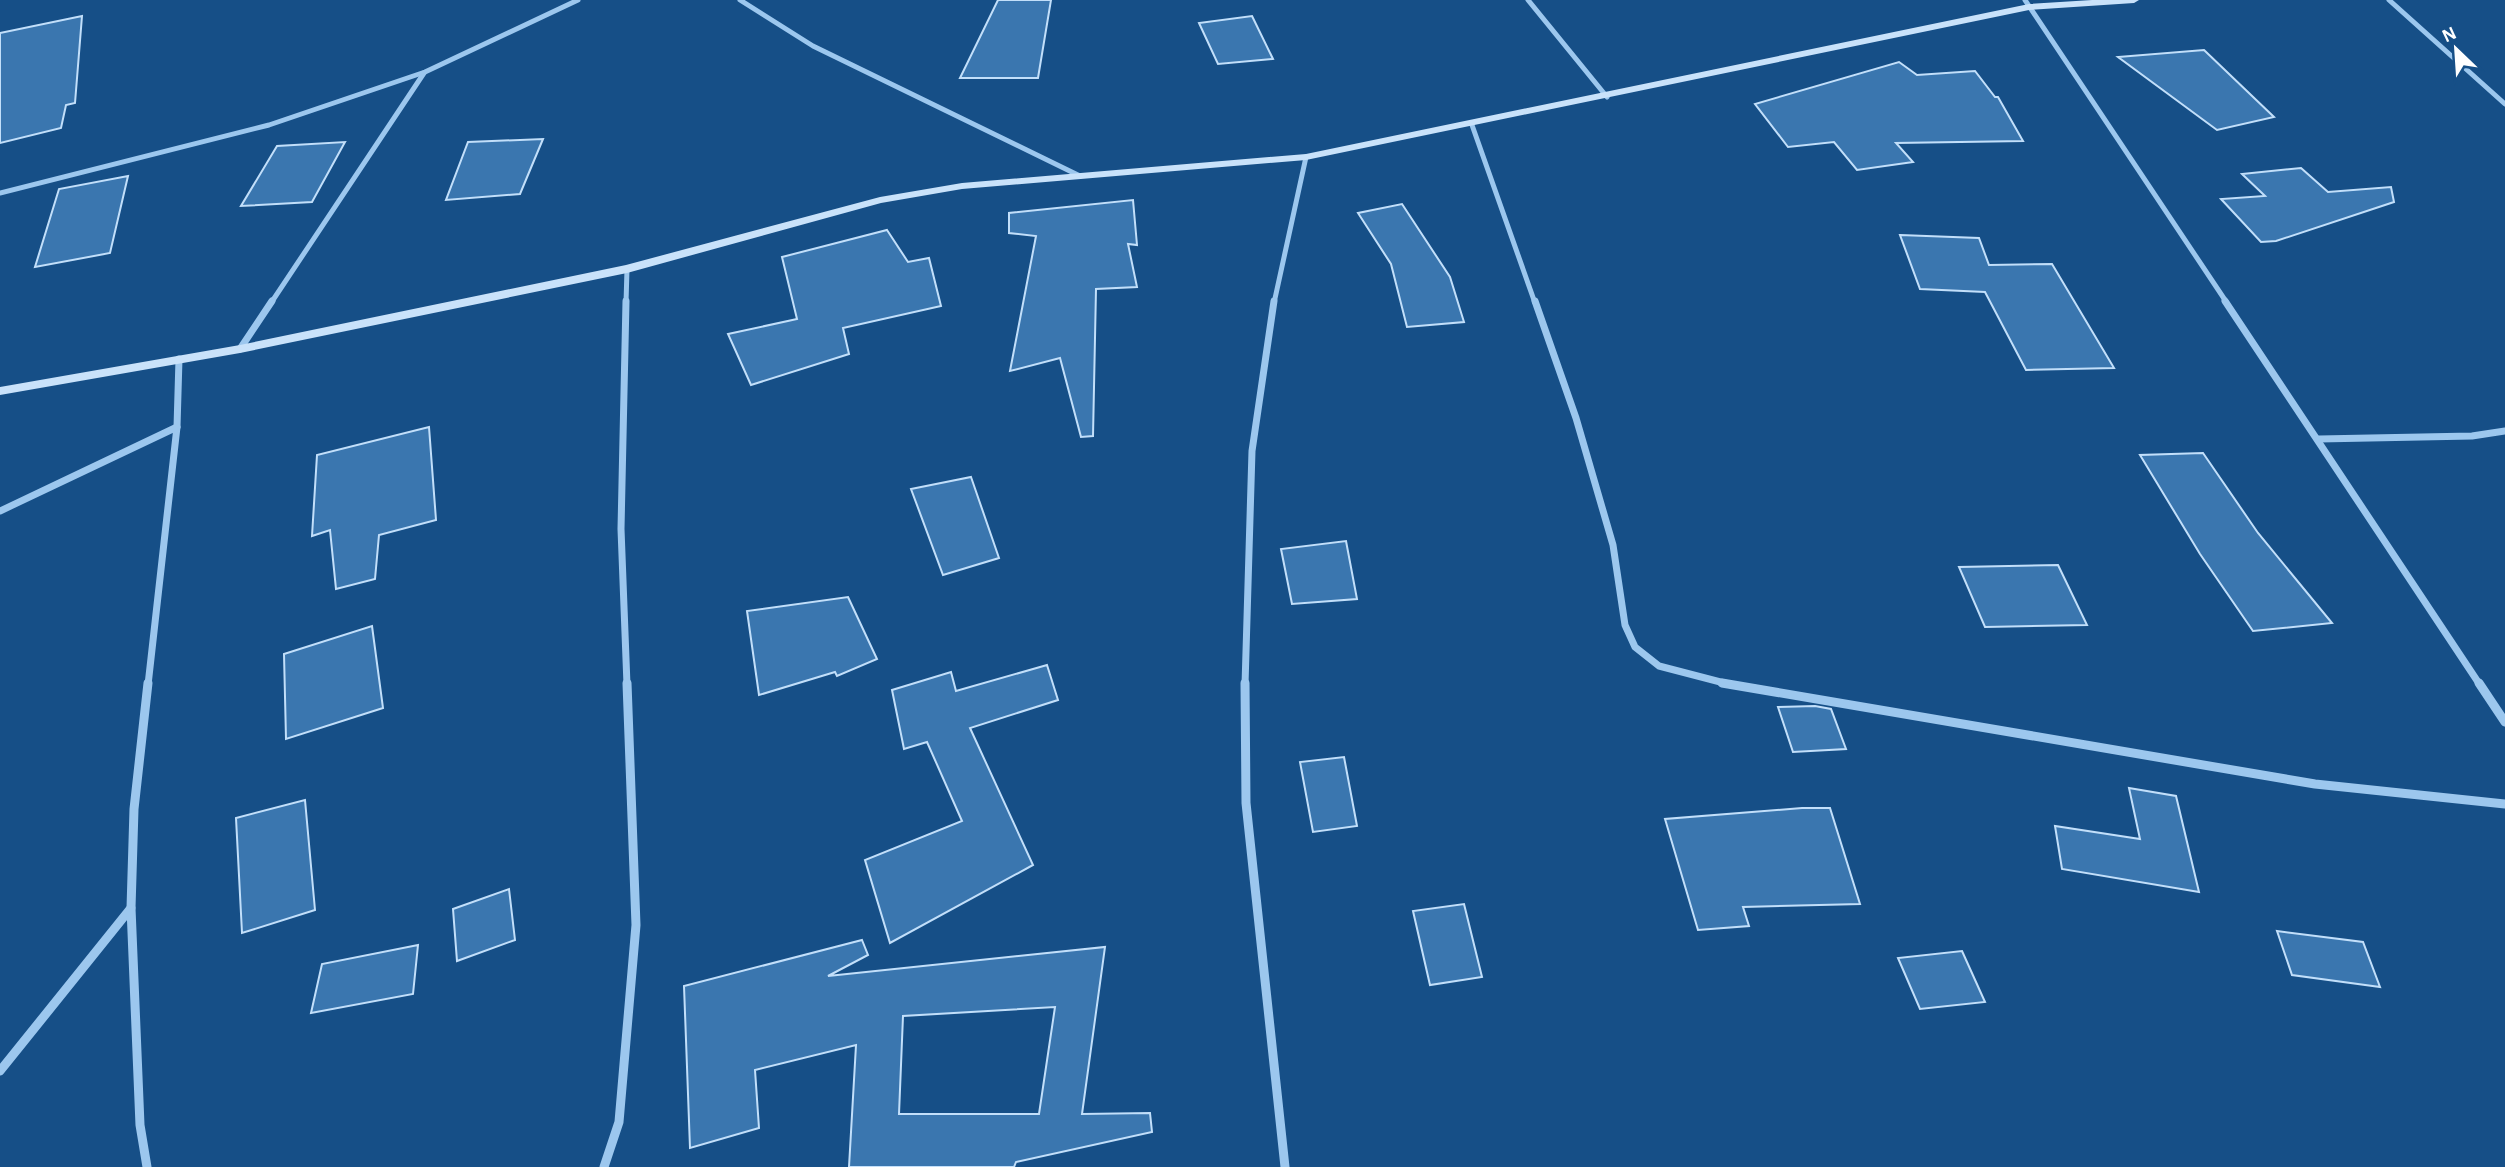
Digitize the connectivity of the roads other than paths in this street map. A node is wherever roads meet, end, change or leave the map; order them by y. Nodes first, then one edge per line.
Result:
1 (578, 0) edge
2 (740, 0) edge
3 (1528, 0) edge
4 (2134, 0) edge
5 (2389, 0) edge
6 (2027, 4) edge
7 (425, 72) junction
8 (1607, 97) junction
9 (2505, 104) edge
10 (1472, 125) junction
11 (1306, 158) junction
12 (1083, 178) junction
13 (0, 193) edge
14 (627, 269) junction
15 (240, 349) junction
16 (179, 359) junction
17 (0, 391) edge
18 (177, 427) junction
19 (2505, 431) edge
20 (2319, 439) junction
21 (0, 511) edge
22 (2505, 722) edge
23 (2505, 804) edge
24 (131, 908) junction
25 (0, 1071) edge
26 (147, 1167) edge
27 (604, 1167) edge
28 (1285, 1167) edge

1 - 7 street
2 - 12 street
3 - 8 street
4 - 6 street
5 - 9 street
6 - 8 street
6 - 20 street
7 - 13 street
7 - 15 street
8 - 10 street
10 - 11 street
10 - 23 street
11 - 12 street
11 - 28 street
12 - 14 street
14 - 15 street
14 - 27 street
15 - 16 street
16 - 17 street
16 - 18 street
18 - 21 street
18 - 24 street
19 - 20 street
20 - 22 street
24 - 25 street
24 - 26 street

